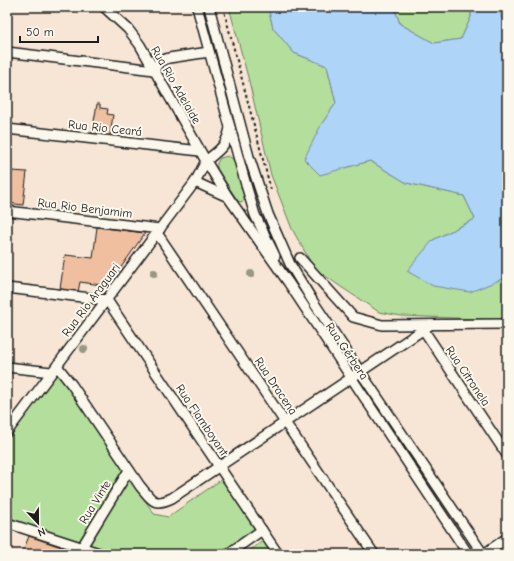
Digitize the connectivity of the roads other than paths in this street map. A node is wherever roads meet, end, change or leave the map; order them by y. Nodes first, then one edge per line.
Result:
1 (104, 7) edge
2 (197, 7) edge
3 (209, 7) edge
4 (113, 11) edge
5 (7, 52) edge
6 (209, 52) junction
7 (154, 70) junction
8 (230, 128) junction
9 (7, 129) edge
10 (200, 151) junction
11 (206, 161) junction
12 (195, 182) junction
13 (228, 197) junction
14 (7, 211) edge
15 (159, 231) junction
16 (300, 258) dead end
17 (288, 282) junction
18 (7, 288) edge
19 (107, 300) junction
20 (507, 324) edge
21 (426, 327) junction
22 (7, 367) edge
23 (54, 369) junction
24 (360, 372) junction
25 (351, 378) junction
26 (286, 423) junction
27 (7, 432) edge
28 (507, 455) edge
29 (220, 467) junction
30 (129, 470) junction
31 (7, 523) edge
32 (262, 530) junction
33 (507, 538) edge
34 (82, 547) junction
35 (102, 554) edge
36 (228, 554) edge
37 (278, 554) edge
38 (374, 554) edge
39 (468, 554) edge
40 (484, 554) edge

1 - 4 street, Rua Rio Adelaide
2 - 6 street
3 - 24 street, Rua Gérbera
4 - 7 street, Rua Rio Adelaide
5 - 7 street
6 - 7 street
6 - 8 street
7 - 10 street, Rua Rio Adelaide
8 - 11 street
8 - 17 street
9 - 10 street, Rua Rio Ceará
10 - 11 street, Rua Rio Adelaide
11 - 12 street
11 - 13 street, Rua Gérbera
12 - 13 street
12 - 15 street, Rua Rio Araguari
13 - 17 street, Rua Gérbera
14 - 15 street, Rua Rio Benjamim
15 - 19 street, Rua Rio Araguari
15 - 26 street, Rua Dracena
16 - 21 street
17 - 25 street, Rua Gérbera
18 - 19 street
19 - 23 street, Rua Rio Araguari
19 - 29 street, Rua Flamboyant
20 - 21 street
21 - 24 street
21 - 28 street, Rua Citronela
22 - 23 street
23 - 27 street, Rua Rio Araguari
23 - 30 street
24 - 25 street
24 - 40 street, Rua Gérbera
25 - 26 street
25 - 39 street, Rua Gérbera
26 - 29 street
26 - 38 street, Rua Dracena
29 - 30 street
29 - 32 street, Rua Flamboyant
30 - 34 street, Rua Vinte
31 - 34 street
32 - 36 street
32 - 37 street, Rua Flamboyant
33 - 40 street
34 - 35 street

